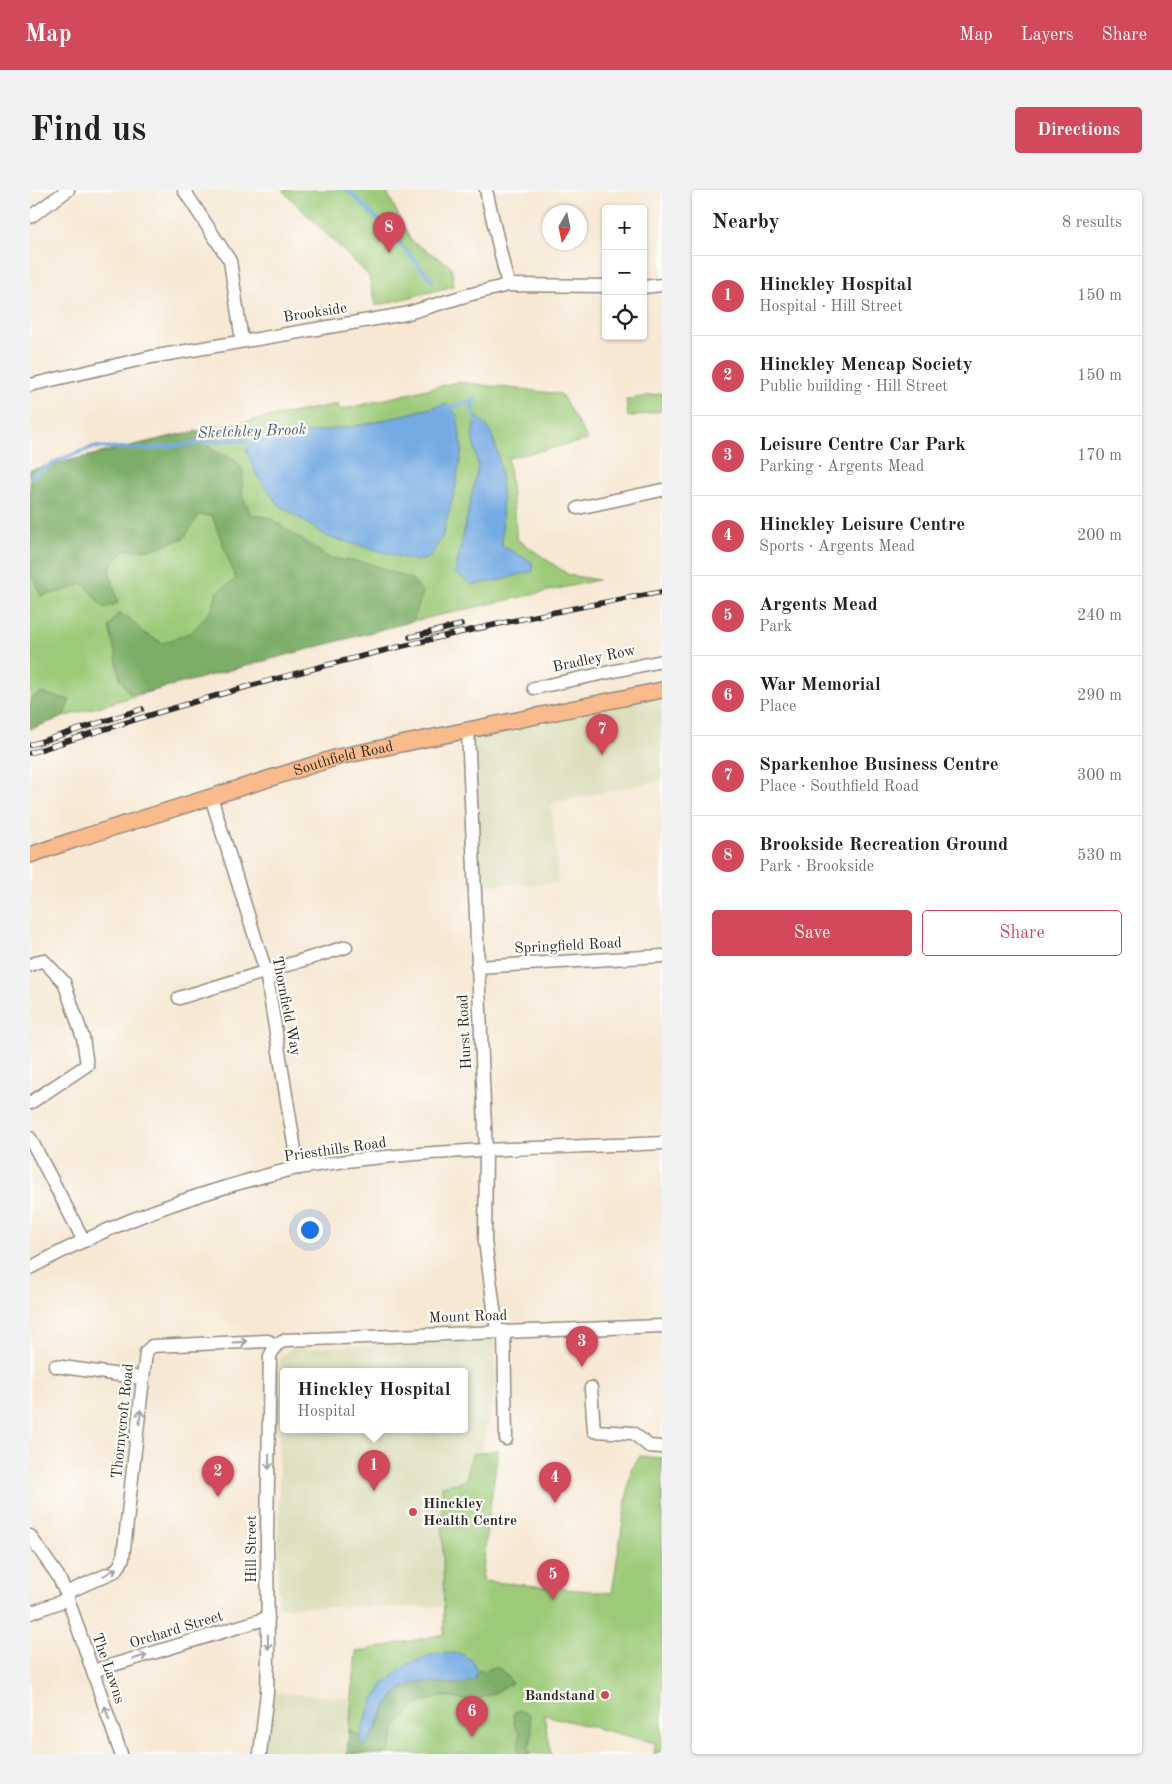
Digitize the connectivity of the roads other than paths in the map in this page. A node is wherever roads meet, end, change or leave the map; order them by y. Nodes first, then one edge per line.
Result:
1 (68, 190) edge
2 (184, 190) edge
3 (486, 190) edge
4 (30, 217) edge
5 (508, 285) junction
6 (602, 286) edge
7 (662, 286) edge
8 (647, 287) edge
9 (242, 341) junction
10 (30, 385) edge
11 (662, 490) edge
12 (578, 508) dead end
13 (662, 661) edge
14 (534, 688) dead end
15 (662, 690) edge
16 (468, 730) junction
17 (211, 797) junction
18 (30, 855) edge
19 (346, 947) dead end
20 (662, 956) edge
21 (30, 965) edge
22 (477, 967) junction
23 (266, 972) junction
24 (179, 998) dead end
25 (30, 1104) edge
26 (30, 1138) edge
27 (662, 1143) edge
28 (486, 1151) junction
29 (298, 1168) junction
30 (84, 1240) junction
31 (30, 1268) edge
32 (662, 1326) edge
33 (500, 1331) junction
34 (276, 1345) junction
35 (55, 1366) dead end
36 (142, 1378) junction
37 (591, 1388) dead end
38 (506, 1439) dead end
39 (662, 1448) edge
40 (30, 1536) edge
41 (67, 1596) junction
42 (30, 1613) edge
43 (268, 1618) junction
44 (93, 1671) junction
45 (120, 1754) edge
46 (260, 1754) edge

1 - 4 street
2 - 9 street
3 - 5 street
5 - 6 street, Brookside
5 - 9 street, Brookside
7 - 8 street
9 - 10 street, Brookside
11 - 12 street
13 - 14 street, Bradley Row
15 - 16 main road, Southfield Road
16 - 17 main road, Southfield Road
16 - 22 street, Hurst Road
17 - 18 main road, Southfield Road
17 - 23 street, Thornfield Way
19 - 23 street
20 - 22 street, Springfield Road
21 - 25 street
22 - 28 street, Hurst Road
23 - 24 street
23 - 29 street, Thornfield Way
26 - 30 street
27 - 28 street, Priesthills Road
28 - 29 street, Priesthills Road
28 - 33 street, Hurst Road
29 - 30 street, Priesthills Road
30 - 31 street, Priesthills Road
32 - 33 street, Mount Road
33 - 34 street, Mount Road
33 - 38 street, Hurst Road
36 -> 34 street, Thornycroft Road
34 -> 43 street, Hill Street
35 - 36 street
41 -> 36 street, Thornycroft Road
37 - 39 street
40 - 41 street, The Lawns
41 - 42 street, Thornycroft Road
41 - 44 street, The Lawns
44 -> 43 street, Orchard Street
43 -> 46 street, Hill Street
45 -> 44 street, The Lawns

